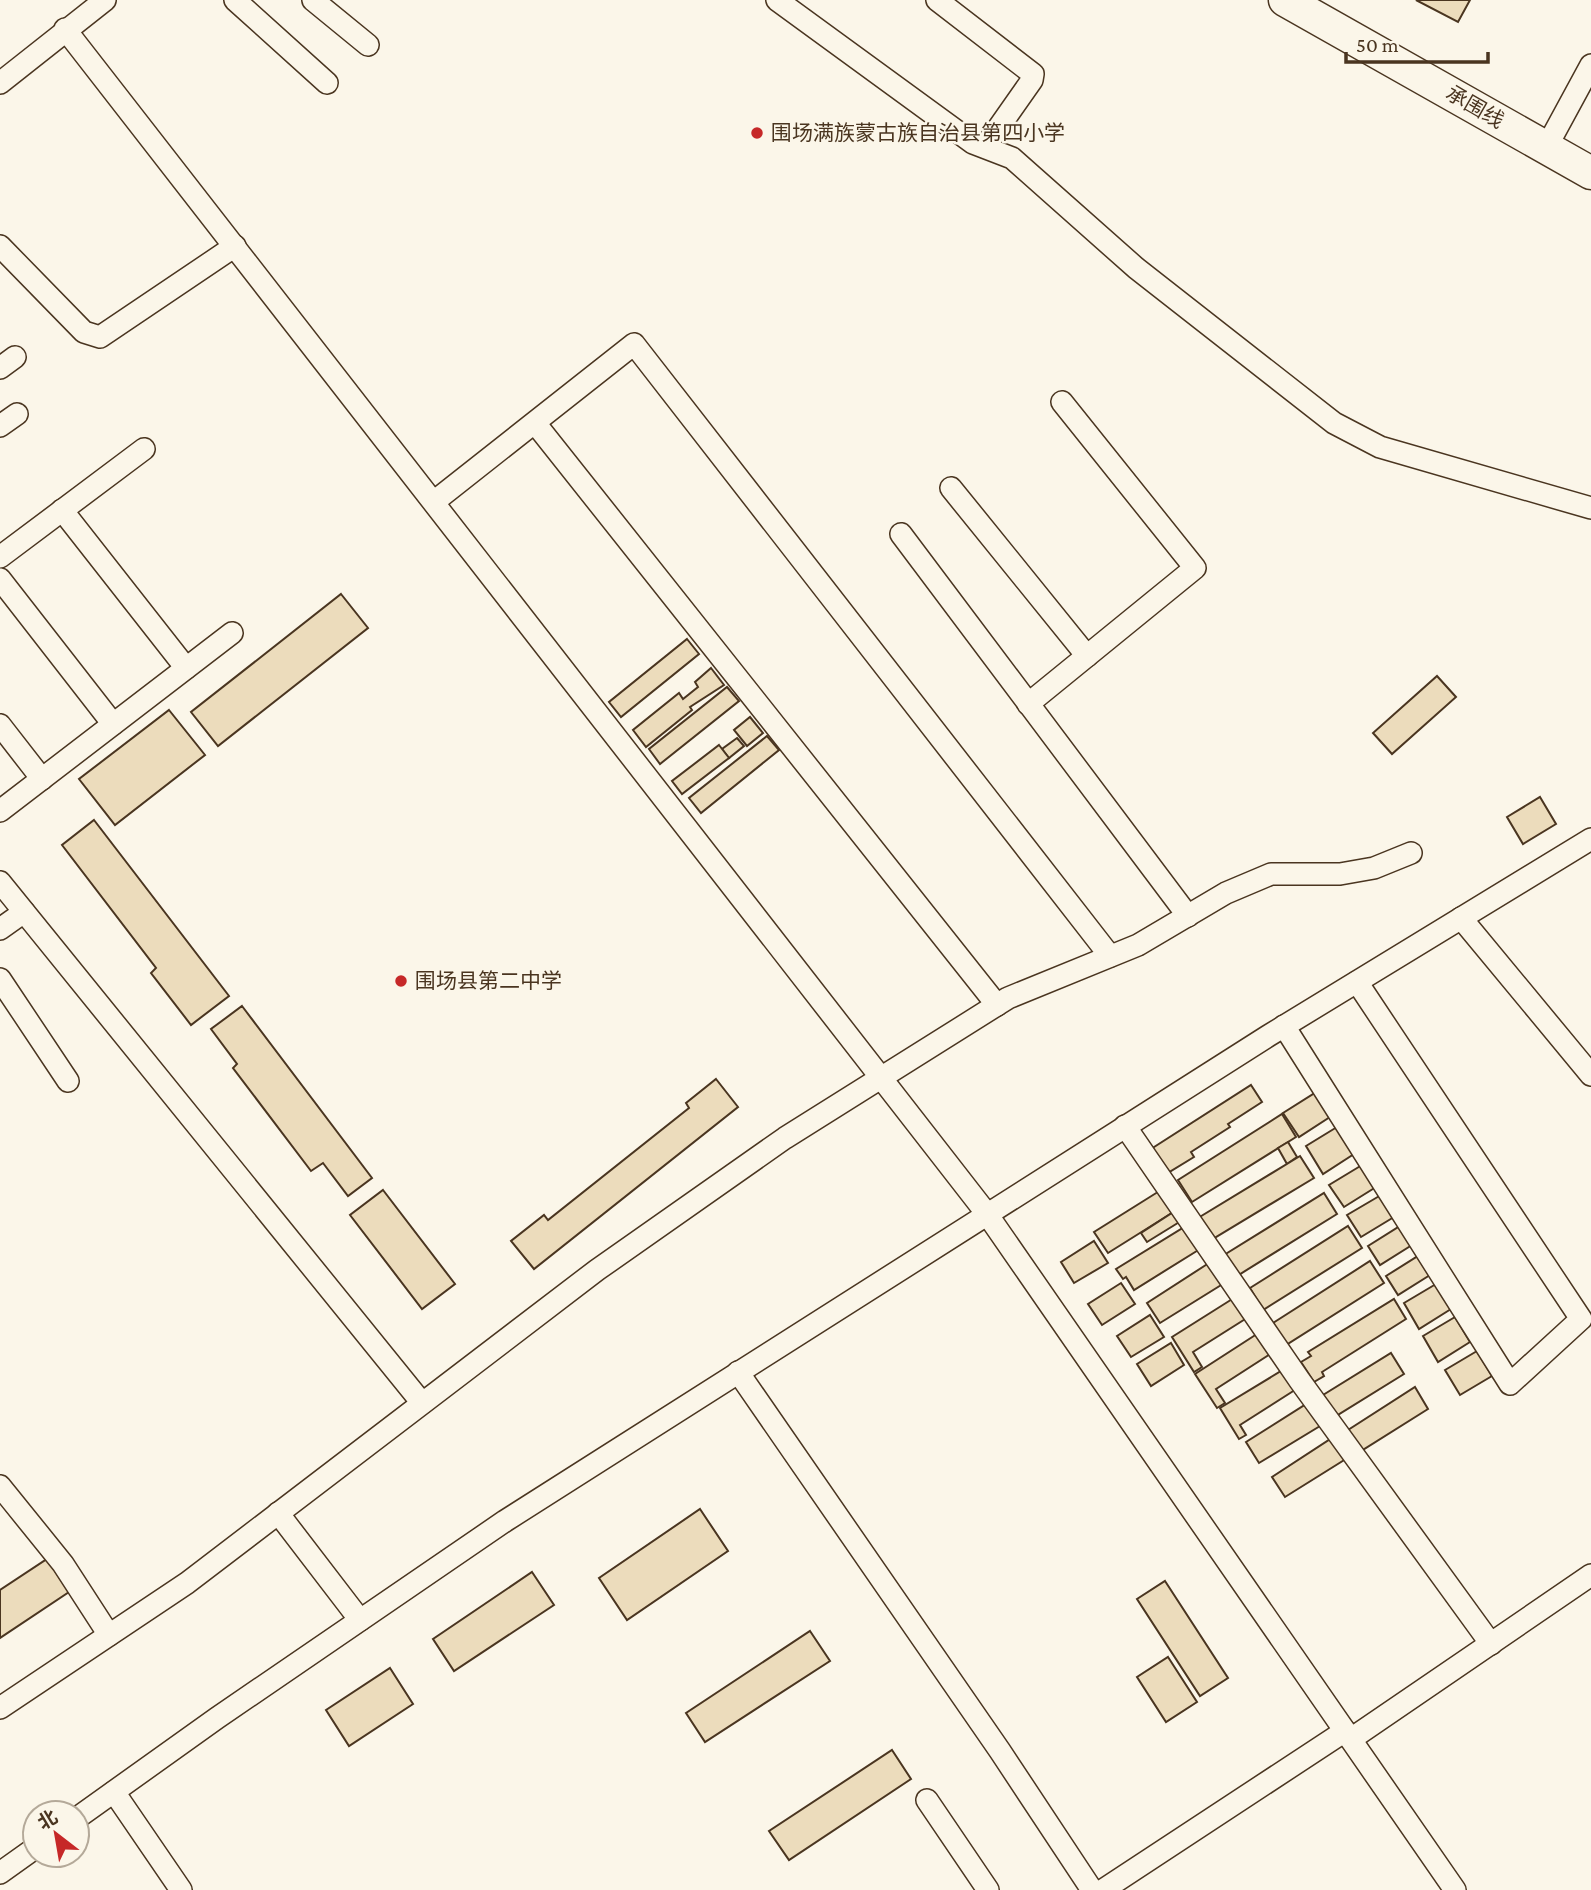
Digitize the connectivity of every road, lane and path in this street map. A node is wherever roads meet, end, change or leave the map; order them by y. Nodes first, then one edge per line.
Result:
1 (105, 0) edge
2 (235, 0) edge
3 (313, 0) edge
4 (777, 0) edge
5 (937, 0) edge
6 (1285, 0) edge
7 (65, 29) junction
8 (368, 45) dead end
9 (1591, 65) edge
10 (0, 83) edge
11 (327, 83) dead end
12 (985, 147) junction
13 (1546, 148) junction
14 (1591, 173) edge
15 (0, 246) edge
16 (235, 246) junction
17 (1062, 402) dead end
18 (535, 423) junction
19 (144, 449) dead end
20 (951, 488) dead end
21 (435, 501) junction
22 (1591, 508) edge
23 (62, 510) junction
24 (901, 534) dead end
25 (0, 557) edge
26 (0, 579) edge
27 (232, 633) dead end
28 (1087, 656) junction
29 (186, 668) junction
30 (1028, 704) junction
31 (113, 724) junction
32 (0, 725) edge
33 (42, 779) junction
34 (0, 811) edge
35 (1591, 839) edge
36 (1411, 853) dead end
37 (0, 883) edge
38 (24, 912) junction
39 (1188, 916) junction
40 (1461, 918) junction
41 (0, 929) edge
42 (1110, 956) junction
43 (0, 979) edge
44 (1356, 982) junction
45 (997, 1005) junction
46 (1284, 1026) junction
47 (1591, 1075) edge
48 (883, 1079) junction
49 (68, 1081) dead end
50 (1125, 1126) junction
51 (988, 1214) junction
52 (738, 1373) junction
53 (422, 1403) junction
54 (0, 1486) edge
55 (278, 1513) junction
56 (1591, 1575) edge
57 (360, 1620) junction
58 (109, 1635) junction
59 (1490, 1644) junction
60 (0, 1708) edge
61 (1348, 1735) junction
62 (114, 1792) junction
63 (927, 1800) dead end
64 (91, 1808) edge
65 (21, 1858) edge
66 (0, 1873) edge
67 (181, 1890) edge
68 (988, 1890) edge
69 (1092, 1890) edge
70 (1103, 1890) edge
71 (1455, 1890) edge

1 - 7 street
2 - 11 street
3 - 8 street
4 - 12 street
5 - 12 street
6 - 13 highway, 承围线
7 - 10 street
7 - 16 street
9 - 13 street
12 - 22 street
13 - 14 highway, 承围线
15 - 16 street
16 - 21 street
17 - 28 street
18 - 21 street
18 - 42 street
18 - 45 street
19 - 23 street
20 - 28 street
21 - 48 street
23 - 25 street
23 - 29 street
24 - 30 street
26 - 31 street
27 - 29 street
28 - 30 street
29 - 31 street
30 - 39 street
31 - 33 street
32 - 33 street
33 - 34 street
35 - 40 street
36 - 39 street
37 - 38 street
38 - 41 street
38 - 53 street
39 - 42 street
40 - 44 street
40 - 47 street
42 - 45 street
43 - 49 street
44 - 46 street
44 - 46 street
45 - 48 street
46 - 50 street
48 - 51 street
48 - 53 street
50 - 51 street
50 - 59 street
51 - 52 street
51 - 61 street
52 - 57 street
52 - 69 street
53 - 55 street
54 - 58 street
55 - 57 street
55 - 58 street
56 - 59 street
57 - 62 street
58 - 60 street
59 - 61 street
61 - 70 street
61 - 71 street
62 - 64 street
62 - 67 street
63 - 68 street
65 - 66 street

